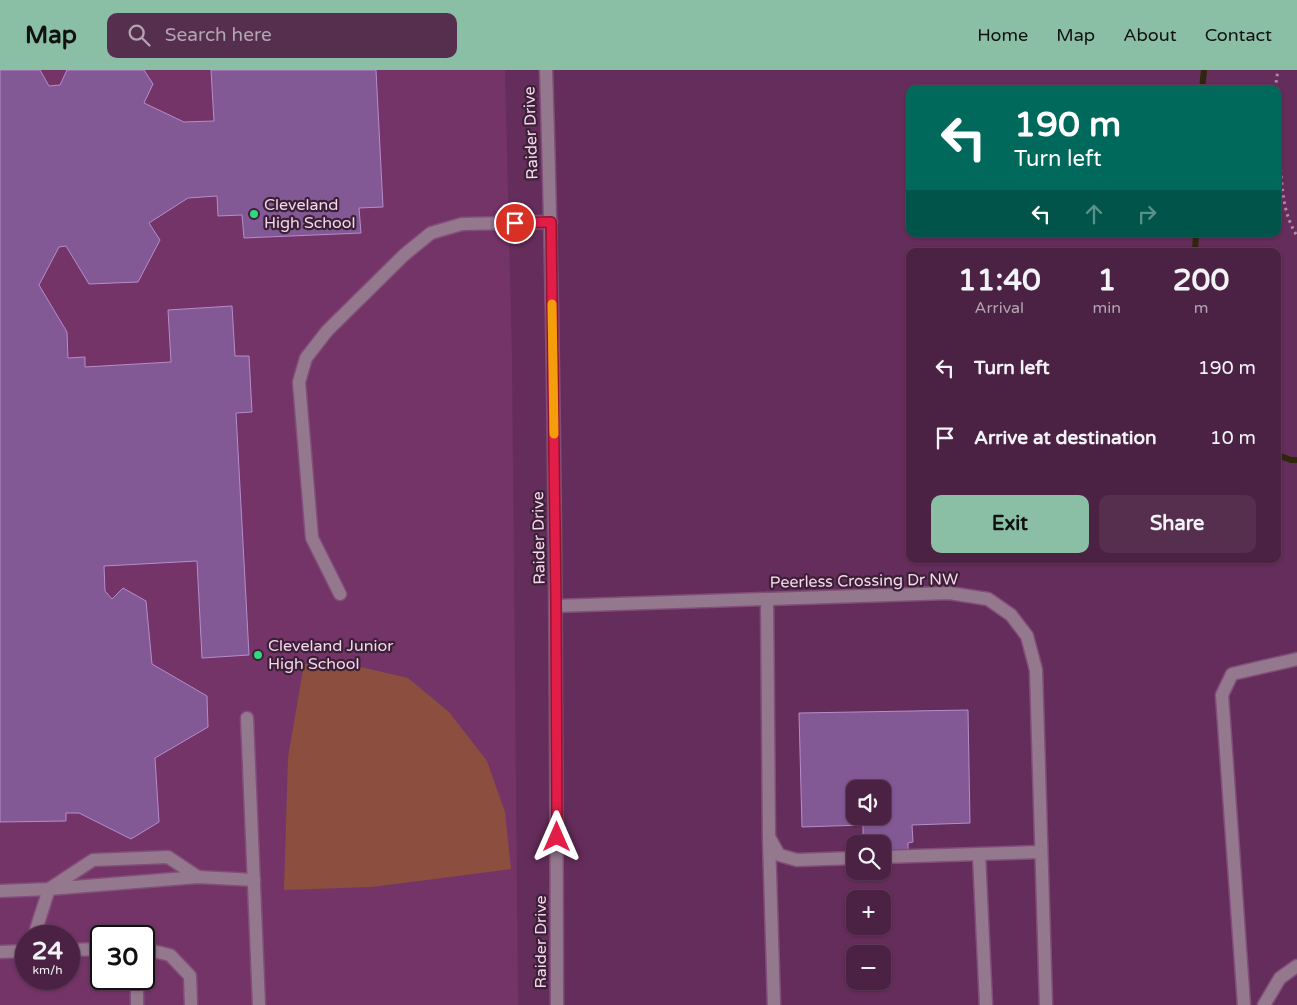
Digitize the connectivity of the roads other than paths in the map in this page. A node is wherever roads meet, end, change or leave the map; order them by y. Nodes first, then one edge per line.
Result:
1 (546, 70) edge
2 (551, 222) junction
3 (340, 594) dead end
4 (767, 599) junction
5 (556, 606) junction
6 (1297, 659) edge
7 (247, 718) dead end
8 (769, 837) junction
9 (1041, 852) junction
10 (979, 854) junction
11 (891, 857) edge
12 (846, 858) edge
13 (198, 877) junction
14 (254, 880) junction
15 (49, 889) junction
16 (0, 891) edge
17 (38, 925) edge
18 (15, 951) edge
19 (0, 952) edge
20 (155, 952) edge
21 (1297, 966) edge
22 (138, 990) edge
23 (137, 1005) edge
24 (191, 1005) edge
25 (259, 1005) edge
26 (557, 1005) edge
27 (774, 1005) edge
28 (986, 1005) edge
29 (1046, 1005) edge
30 (1244, 1005) edge
31 (1264, 1005) edge

1 - 2 street, Raider Drive
2 - 3 street
2 - 5 street, Raider Drive
4 - 5 street, Peerless Crossing Dr NW
4 - 8 street
4 - 9 street, Peerless Crossing Dr NW
5 - 26 street, Raider Drive
6 - 30 street
7 - 14 street
8 - 12 street
8 - 27 street
9 - 10 street
9 - 29 street, Peerless Crossing Dr NW
10 - 11 street
10 - 28 street
13 - 14 street
13 - 15 street
13 - 15 street
14 - 25 street
15 - 16 street
15 - 17 street
18 - 19 street
20 - 24 street
21 - 31 street
22 - 23 street

